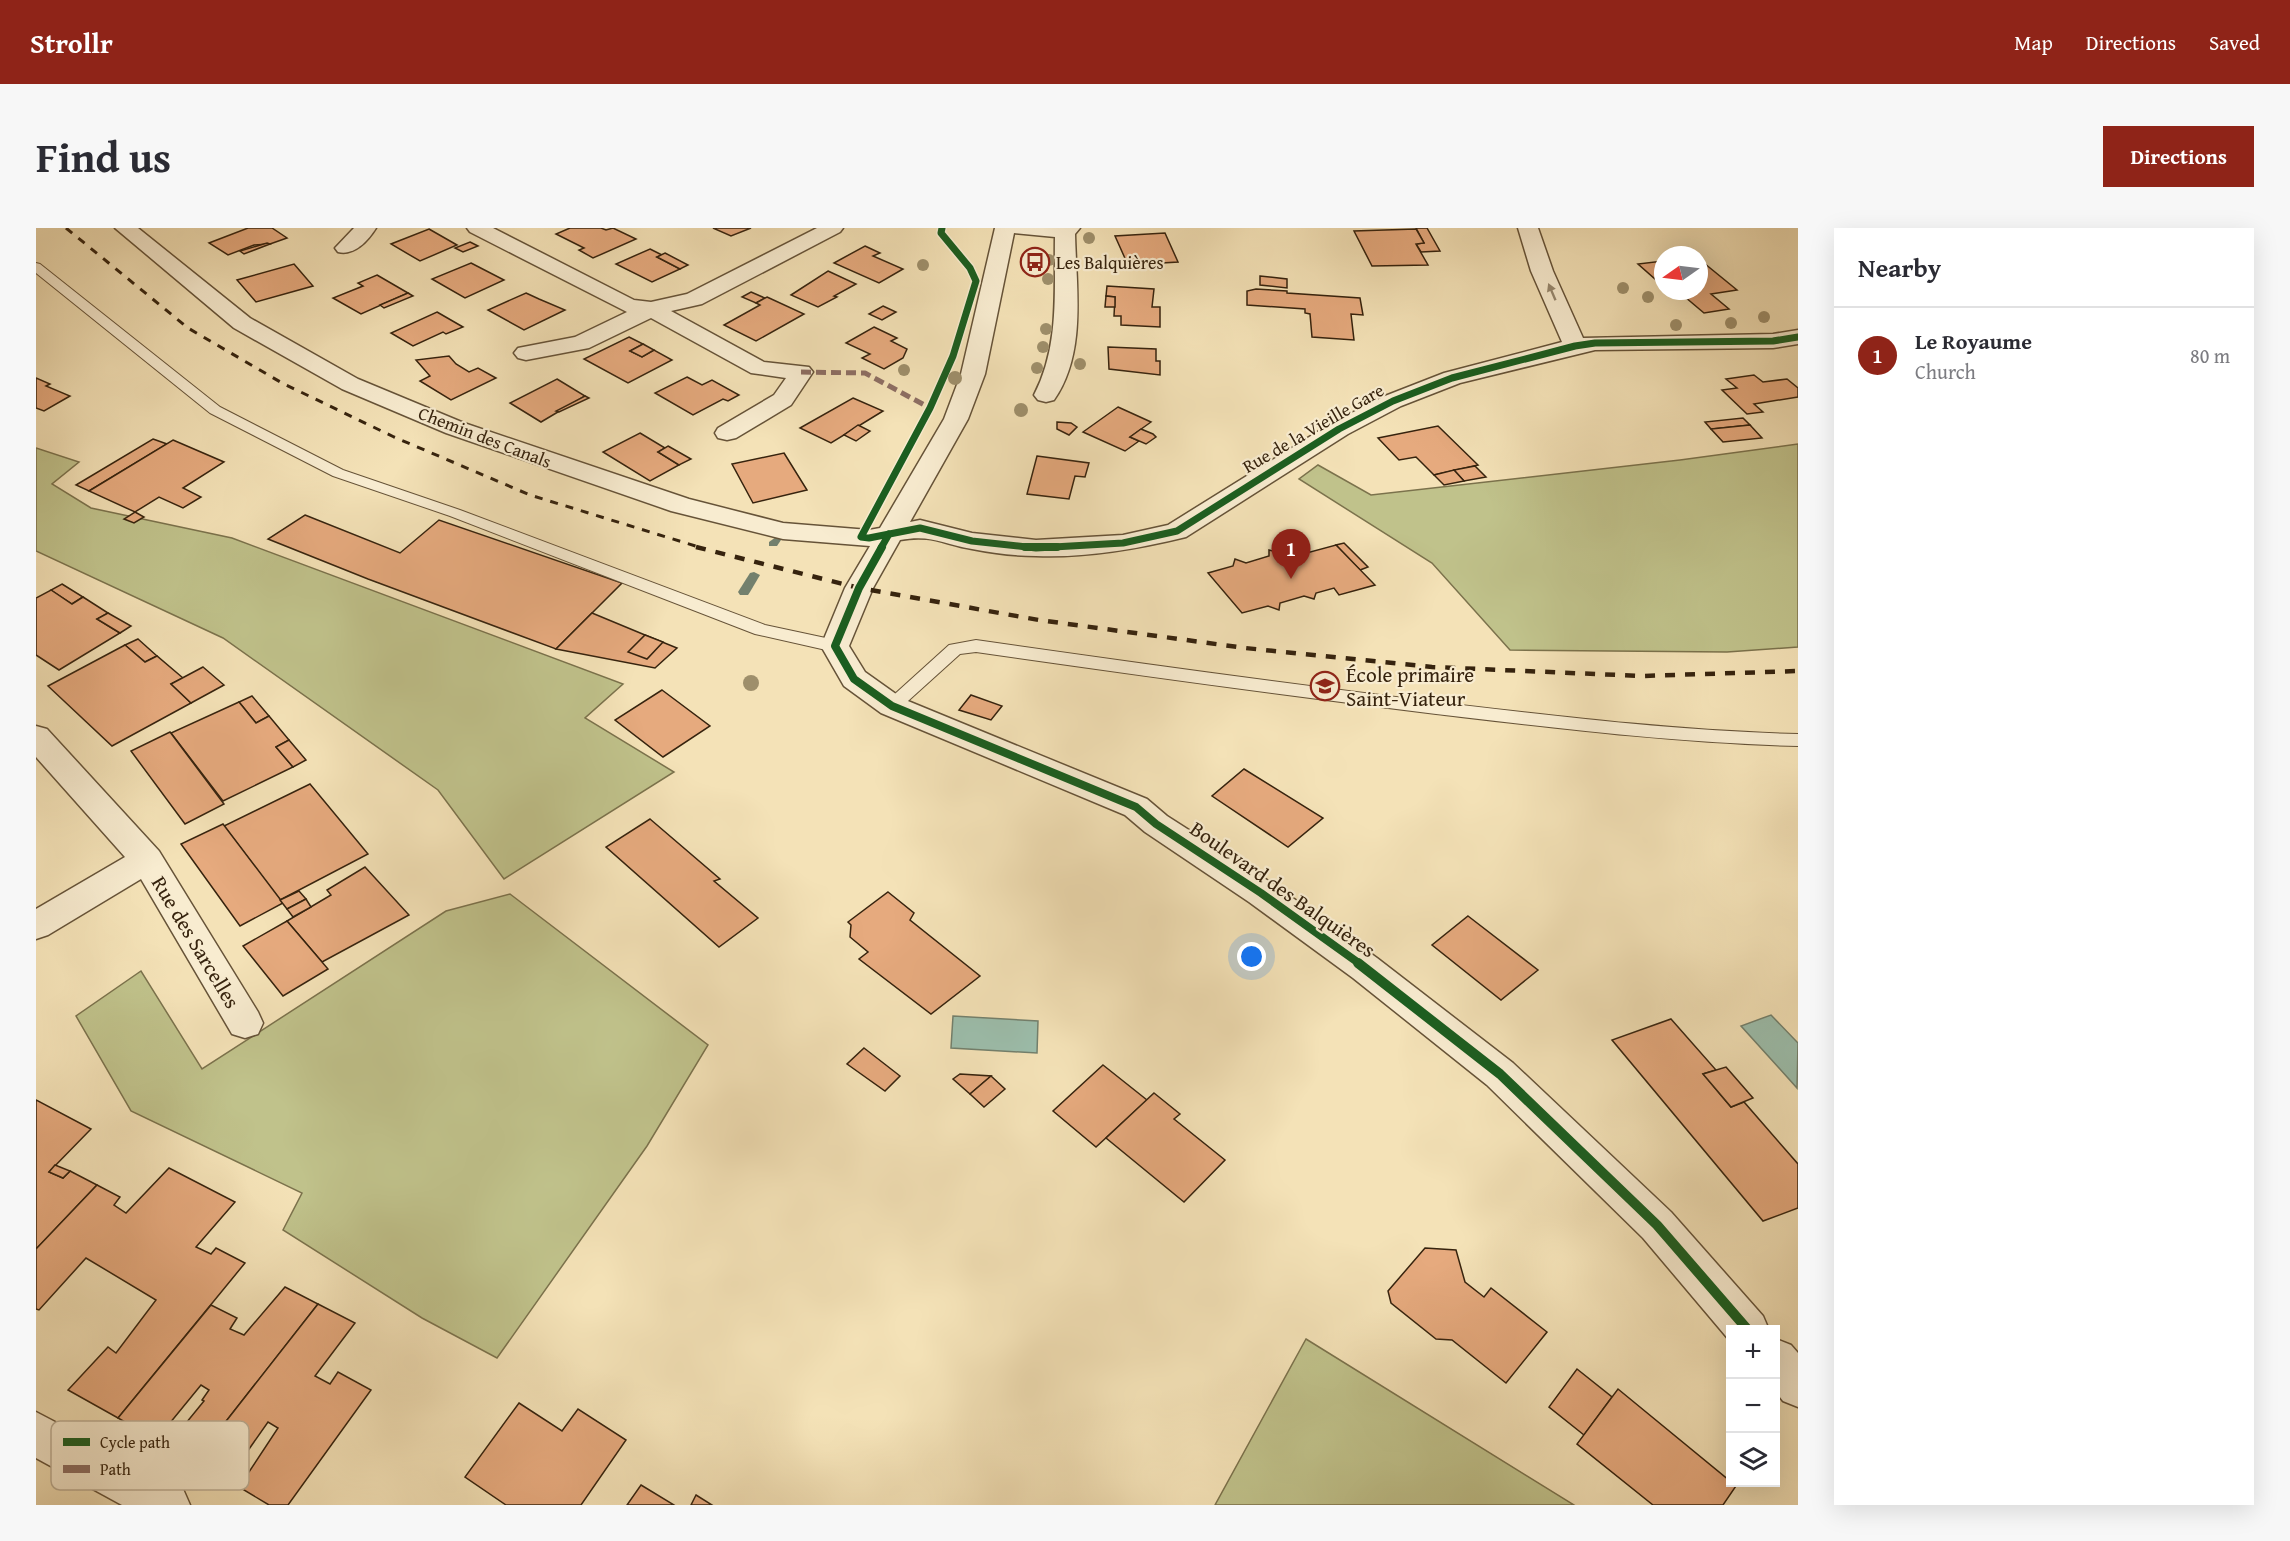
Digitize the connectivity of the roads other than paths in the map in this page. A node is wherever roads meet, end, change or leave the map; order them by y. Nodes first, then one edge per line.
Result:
1 (125, 228) edge
2 (366, 228) edge
3 (477, 228) edge
4 (833, 228) edge
5 (1005, 228) edge
6 (1019, 228) edge
7 (1528, 228) edge
8 (1067, 230) edge
9 (345, 248) dead end
10 (36, 267) edge
11 (651, 309) junction
12 (1798, 337) edge
13 (1575, 346) junction
14 (526, 353) dead end
15 (1046, 395) dead end
16 (727, 433) dead end
17 (889, 534) junction
18 (836, 645) junction
19 (892, 706) junction
20 (36, 737) edge
21 (1798, 740) edge
22 (147, 860) junction
23 (36, 926) edge
24 (245, 1023) dead end
25 (1744, 1325) edge
26 (1780, 1365) edge
27 (1798, 1386) edge
28 (36, 1434) edge
29 (51, 1442) edge
30 (139, 1490) edge
31 (167, 1505) edge

1 - 17 street, Chemin des Canals
2 - 9 street
3 - 11 street
4 - 11 street
5 - 17 street
6 - 8 street
13 -> 7 street
8 - 15 street
10 - 18 lane
11 - 14 street
11 - 16 street
12 - 13 street, Rue de la Vieille Gare
13 - 17 street, Rue de la Vieille Gare
17 - 18 street
18 - 19 street, Boulevard des Balquières
19 - 21 lane
19 - 25 street, Boulevard des Balquières
20 - 22 street, Rue des Sarcelles
22 - 23 street, Rue des Sarcelles
22 - 24 street, Rue des Sarcelles
26 - 27 street
28 - 29 street
30 - 31 street

